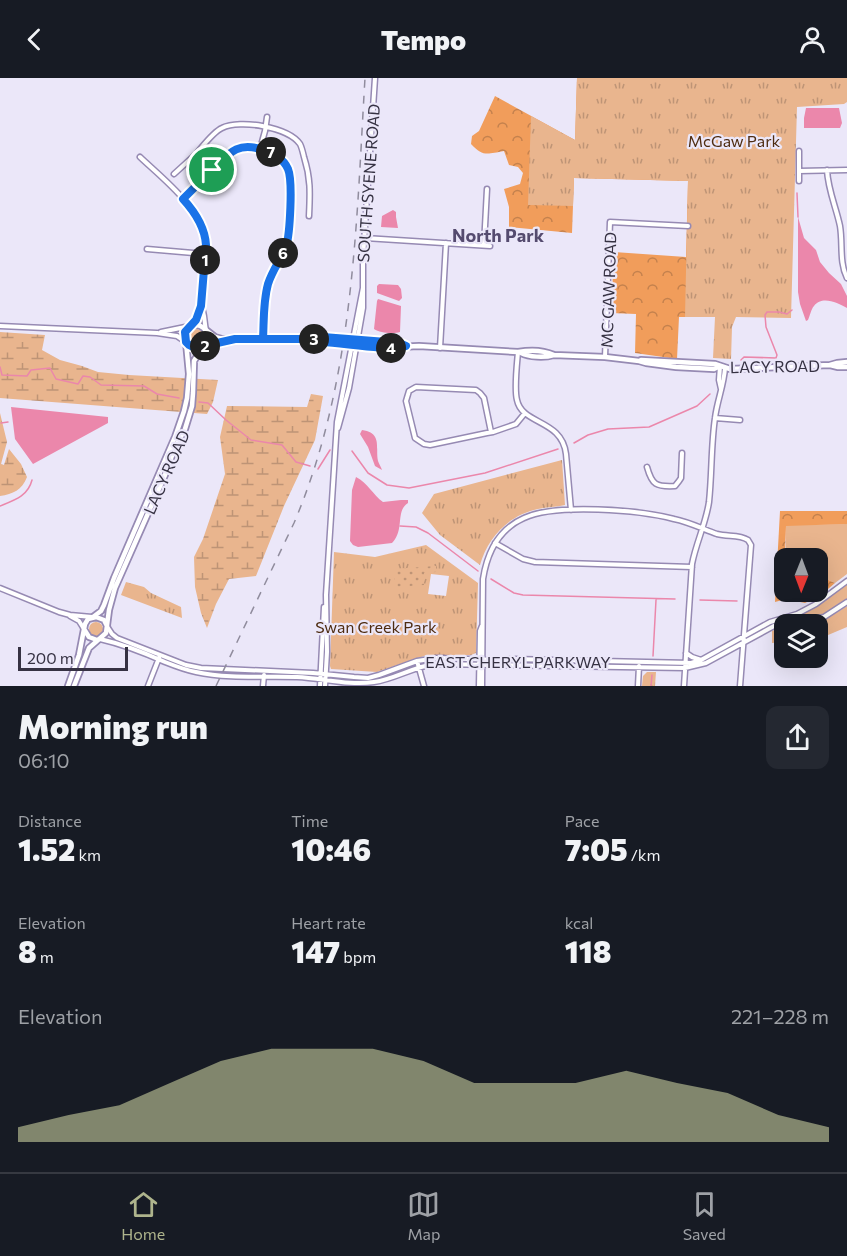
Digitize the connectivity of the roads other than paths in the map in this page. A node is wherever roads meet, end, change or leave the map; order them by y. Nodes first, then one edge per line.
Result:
1 (375, 78) edge
2 (267, 117) dead end
3 (266, 127) junction
4 (260, 149) junction
5 (799, 151) dead end
6 (196, 154) junction
7 (140, 157) dead end
8 (212, 170) junction
9 (827, 170) junction
10 (847, 170) edge
11 (799, 171) junction
12 (174, 174) dead end
13 (799, 181) dead end
14 (487, 189) dead end
15 (183, 199) junction
16 (309, 216) dead end
17 (688, 226) dead end
18 (365, 238) junction
19 (446, 243) junction
20 (484, 245) junction
21 (490, 246) dead end
22 (147, 249) dead end
23 (205, 254) junction
24 (847, 278) edge
25 (201, 306) junction
26 (0, 326) edge
27 (191, 326) junction
28 (206, 330) junction
29 (157, 333) junction
30 (235, 339) junction
31 (263, 339) junction
32 (186, 342) junction
33 (355, 342) junction
34 (203, 346) junction
35 (440, 348) junction
36 (519, 352) junction
37 (605, 357) junction
38 (847, 364) edge
39 (722, 367) junction
40 (525, 413) junction
41 (715, 418) junction
42 (740, 420) dead end
43 (491, 432) junction
44 (682, 453) dead end
45 (647, 467) dead end
46 (571, 510) junction
47 (703, 528) junction
48 (495, 543) junction
49 (692, 567) junction
50 (847, 581) edge
51 (0, 588) edge
52 (847, 602) edge
53 (70, 615) junction
54 (93, 617) junction
55 (108, 628) junction
56 (84, 629) junction
57 (744, 636) junction
58 (100, 639) junction
59 (743, 643) junction
60 (686, 652) junction
61 (160, 657) junction
62 (701, 660) junction
63 (417, 661) junction
64 (481, 662) junction
65 (639, 665) junction
66 (685, 666) junction
67 (419, 667) junction
68 (264, 674) junction
69 (323, 679) edge
70 (68, 686) edge
71 (74, 686) edge
72 (148, 686) edge
73 (263, 686) edge
74 (320, 686) edge
75 (424, 686) edge
76 (481, 686) edge
77 (638, 686) edge
78 (684, 686) edge
79 (740, 686) edge

1 - 18 street, SOUTH SYENE ROAD
2 - 3 street
3 - 4 street
3 - 6 street
3 - 16 street
4 - 8 street
4 - 31 street
5 - 11 street
6 - 8 street
6 - 12 street
7 - 15 street
8 - 15 street
9 - 10 street
9 - 11 street
9 - 24 street
11 - 13 street
14 - 20 street
15 - 23 street
17 - 37 street, MC GAW ROAD
18 - 19 street
18 - 33 street, SOUTH SYENE ROAD
19 - 20 street
19 - 35 street
20 - 21 street
22 - 23 street
23 - 25 street
25 - 27 street
25 - 28 street
26 - 29 street
27 - 28 main road
27 - 29 street
27 - 32 main road
28 - 30 main road, LACY ROAD
28 - 34 main road
29 - 32 street
30 - 31 main road, LACY ROAD
30 - 34 main road, LACY ROAD
31 - 33 main road, LACY ROAD
32 - 34 main road
32 - 54 main road, LACY ROAD
33 - 35 main road, LACY ROAD
33 - 69 street, SOUTH SYENE ROAD
34 - 55 main road, LACY ROAD
35 - 36 main road, LACY ROAD
36 - 37 main road, LACY ROAD
36 - 40 street
37 - 39 main road, LACY ROAD
38 - 39 main road, LACY ROAD
39 - 41 street
40 - 43 street
40 - 46 street
41 - 42 street
41 - 47 street
43 - 43 street
44 - 45 street
46 - 47 street
46 - 48 street
47 - 49 street
47 - 57 street
48 - 49 street
48 - 64 street
49 - 60 street
50 - 57 street, EAST CHERYL PARKWAY
51 - 53 street
52 - 59 street, EAST CHERYL PARKWAY
53 - 54 street
53 - 56 street
54 - 55 main road
54 - 56 main road
55 - 58 main road
55 - 61 street, EAST CHERYL PARKWAY
56 - 58 main road
56 - 70 main road
57 - 59 street
57 - 62 street, EAST CHERYL PARKWAY
58 - 61 street, EAST CHERYL PARKWAY
58 - 71 main road
59 - 66 street, EAST CHERYL PARKWAY
59 - 79 street
60 - 62 street
60 - 66 street
61 - 68 street, EAST CHERYL PARKWAY
61 - 72 street
62 - 66 street, EAST CHERYL PARKWAY
63 - 64 street, EAST CHERYL PARKWAY
63 - 67 street
63 - 69 street, EAST CHERYL PARKWAY
64 - 65 street, EAST CHERYL PARKWAY
64 - 67 street, EAST CHERYL PARKWAY
64 - 76 street
65 - 66 street, EAST CHERYL PARKWAY
65 - 77 street
66 - 78 street
67 - 69 street, EAST CHERYL PARKWAY
67 - 75 street
68 - 69 street, EAST CHERYL PARKWAY
68 - 73 street
69 - 74 street, SOUTH SYENE ROAD

